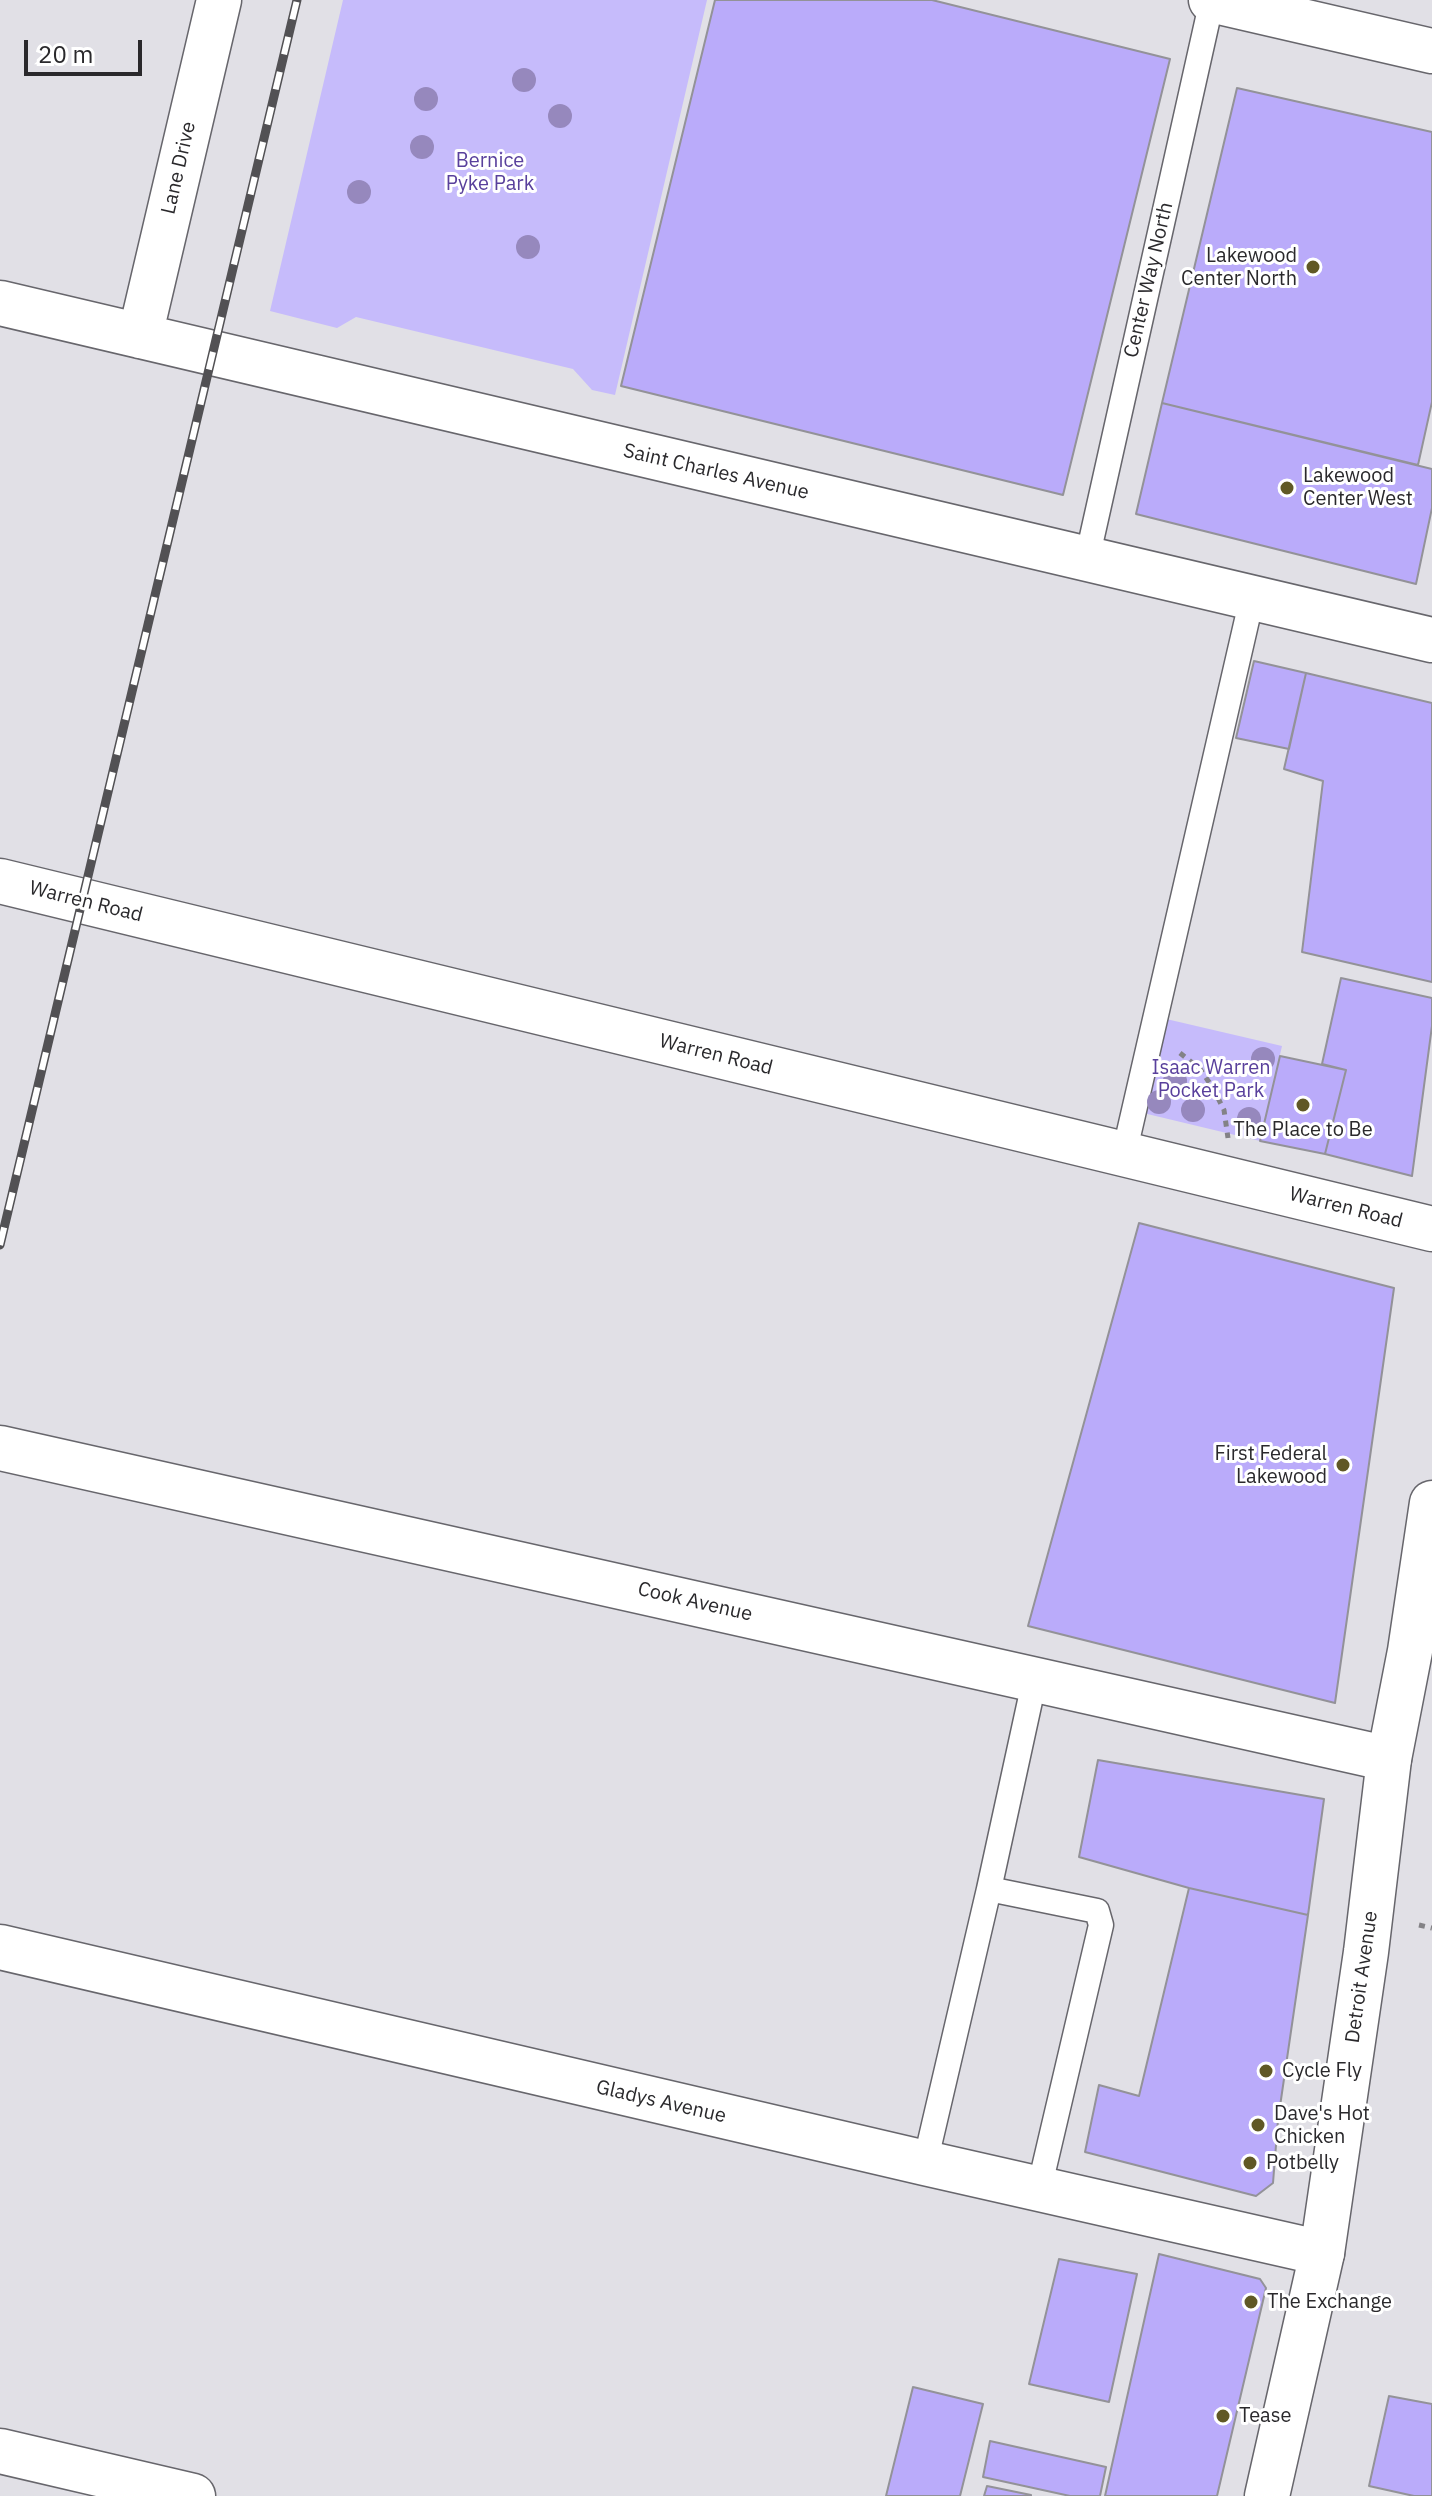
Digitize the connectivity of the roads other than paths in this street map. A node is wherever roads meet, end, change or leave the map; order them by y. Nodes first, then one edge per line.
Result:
1 (219, 0) edge
2 (1211, 0) edge
3 (1432, 51) edge
4 (0, 303) edge
5 (140, 336) junction
6 (1087, 559) junction
7 (1252, 598) junction
8 (1432, 640) edge
9 (0, 881) edge
10 (1124, 1154) junction
11 (1432, 1229) edge
12 (0, 1448) edge
13 (1432, 1503) edge
14 (1035, 1678) junction
15 (1389, 1759) junction
16 (989, 1889) junction
17 (0, 1947) edge
18 (925, 2163) junction
19 (1039, 2189) junction
20 (1322, 2253) junction
21 (0, 2451) edge
22 (193, 2496) edge
23 (1267, 2496) edge

1 - 5 street, Lane Drive
2 - 3 street
2 - 6 lane, Center Way North
4 - 5 street, Saint Charles Avenue
5 - 6 street, Saint Charles Avenue
6 - 7 street, Saint Charles Avenue
7 - 8 street, Saint Charles Avenue
7 - 10 lane
9 - 10 street, Warren Road
10 - 11 street, Warren Road
12 - 14 street, Cook Avenue
13 - 15 street, Detroit Avenue
14 - 15 street, Cook Avenue
14 - 16 lane
15 - 20 street, Detroit Avenue
16 - 18 lane
16 - 19 lane
17 - 18 street, Gladys Avenue
18 - 19 street, Gladys Avenue
19 - 20 street, Gladys Avenue
20 - 23 street, Detroit Avenue
21 - 22 street

